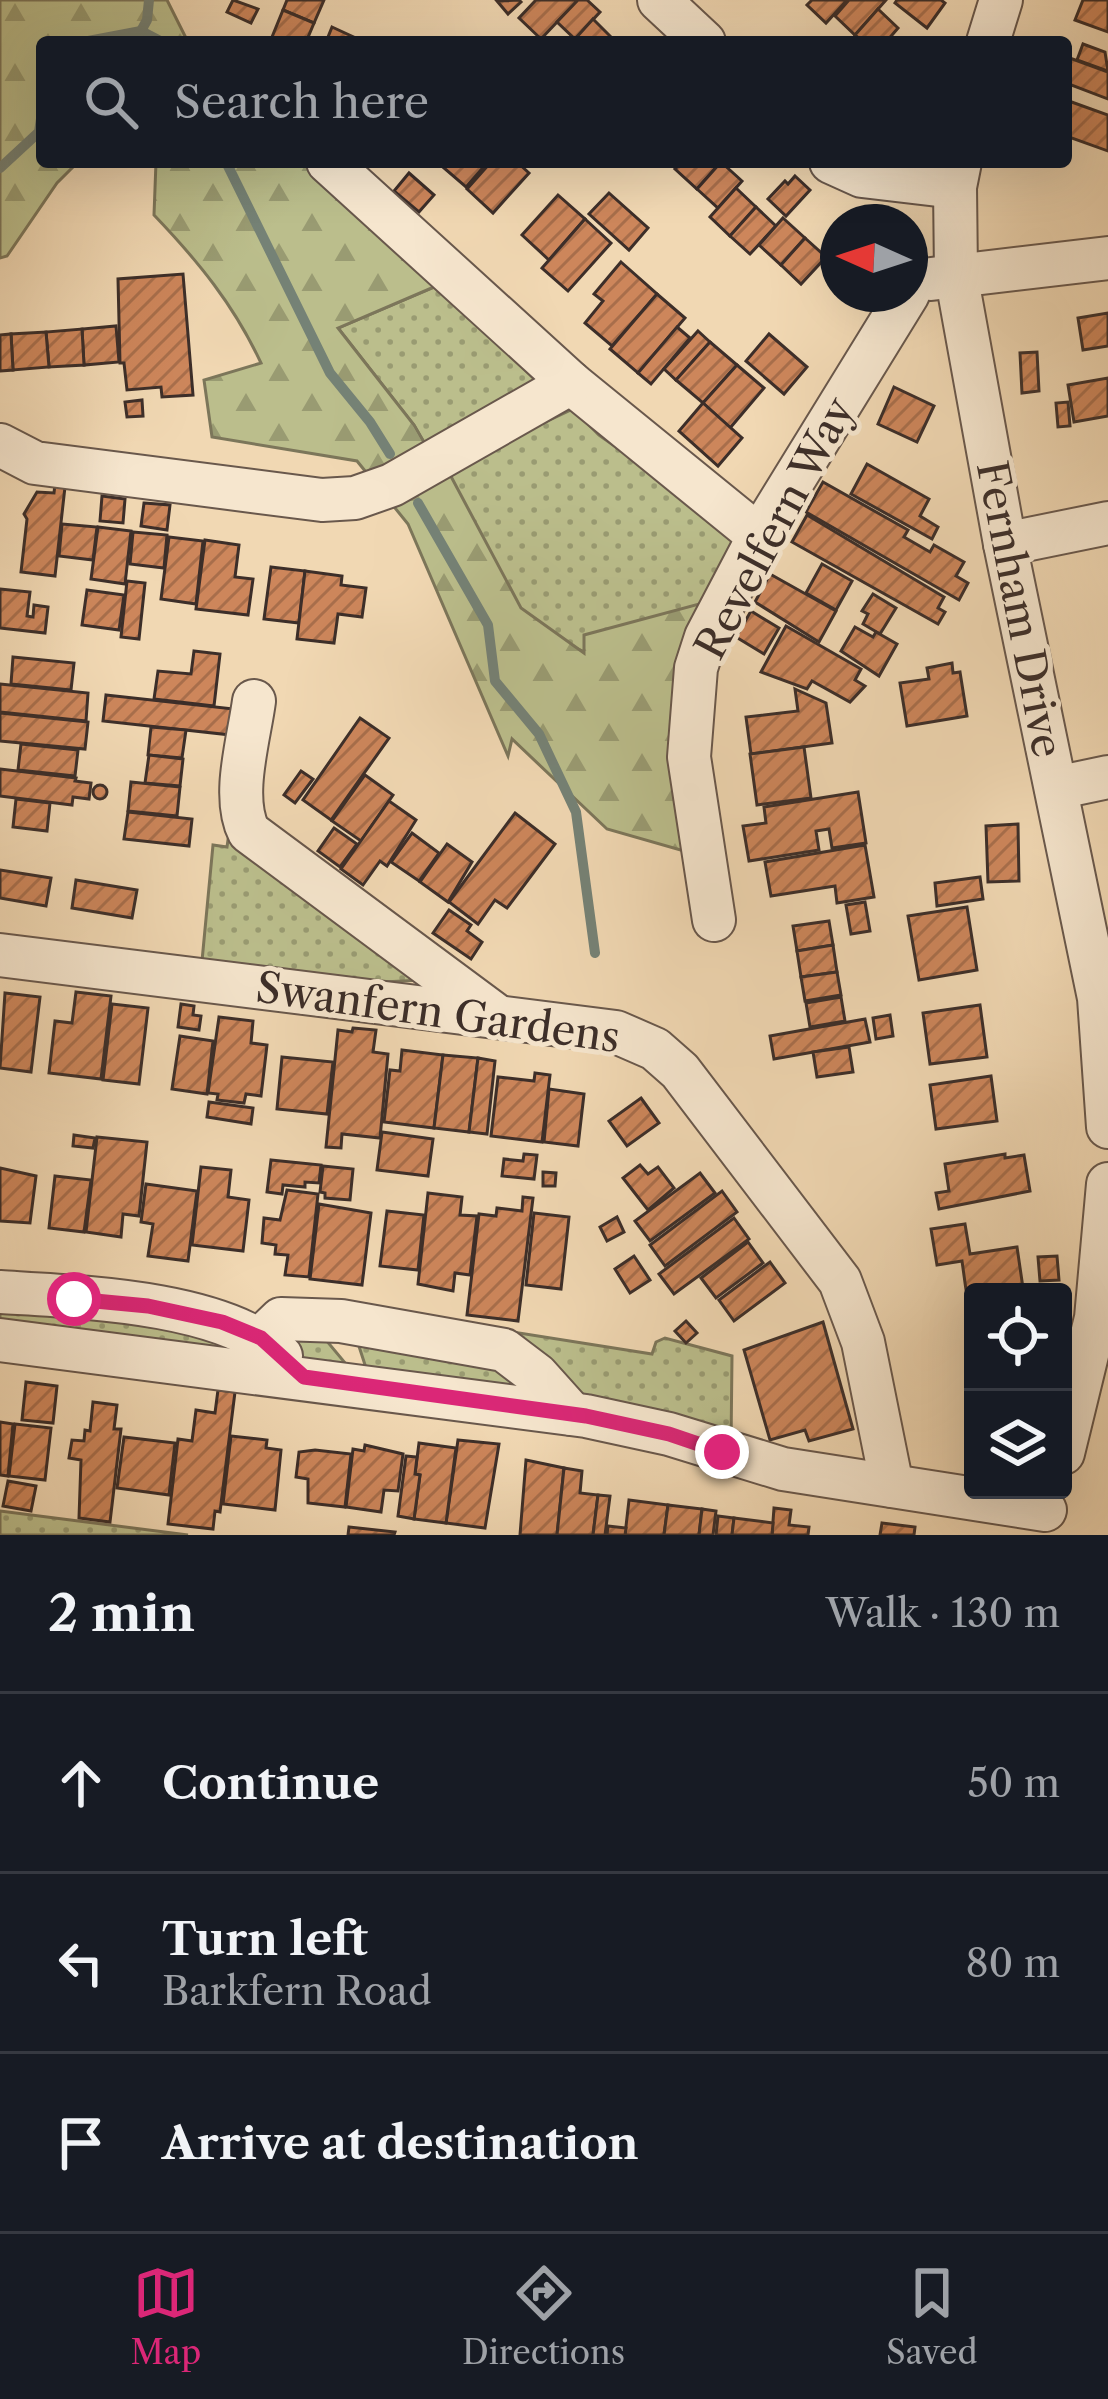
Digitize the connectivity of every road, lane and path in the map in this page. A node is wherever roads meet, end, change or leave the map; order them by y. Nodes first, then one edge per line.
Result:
1 (659, 0) edge
2 (1001, 0) edge
3 (698, 36) edge
4 (990, 36) edge
5 (335, 168) edge
6 (844, 168) edge
7 (957, 174) edge
8 (1108, 257) edge
9 (956, 274) junction
10 (928, 281) edge
11 (897, 312) edge
12 (572, 383) junction
13 (0, 445) edge
14 (1108, 523) edge
15 (759, 536) junction
16 (1006, 544) junction
17 (254, 701) dead end
18 (1108, 777) edge
19 (1056, 788) junction
20 (714, 920) dead end
21 (0, 955) edge
22 (494, 1014) junction
23 (1108, 1127) edge
24 (1108, 1184) edge
25 (0, 1292) edge
26 (1102, 1320) edge
27 (328, 1321) junction
28 (261, 1338) junction
29 (0, 1340) edge
30 (304, 1377) junction
31 (358, 1384) junction
32 (572, 1414) junction
33 (1072, 1422) edge
34 (892, 1486) junction
35 (1044, 1512) edge

1 - 3 street
2 - 4 street
5 - 12 street
6 - 7 street
7 - 9 street, Fernham Drive
8 - 9 street, Revelfern Way
9 - 10 street, Revelfern Way
9 - 16 street, Fernham Drive
11 - 15 street, Revelfern Way
12 - 13 street
12 - 15 street
14 - 16 street
15 - 20 street, Revelfern Way
16 - 19 street, Fernham Drive
17 - 22 street
18 - 19 street
19 - 23 street, Fernham Drive
21 - 22 street, Swanfern Gardens
22 - 34 street, Swanfern Gardens
24 - 26 street
25 - 28 street
26 - 33 street
27 - 28 street
27 - 31 street
27 - 32 street
28 - 30 street
29 - 30 street
30 - 31 street
31 - 32 street
32 - 34 street
34 - 35 street

